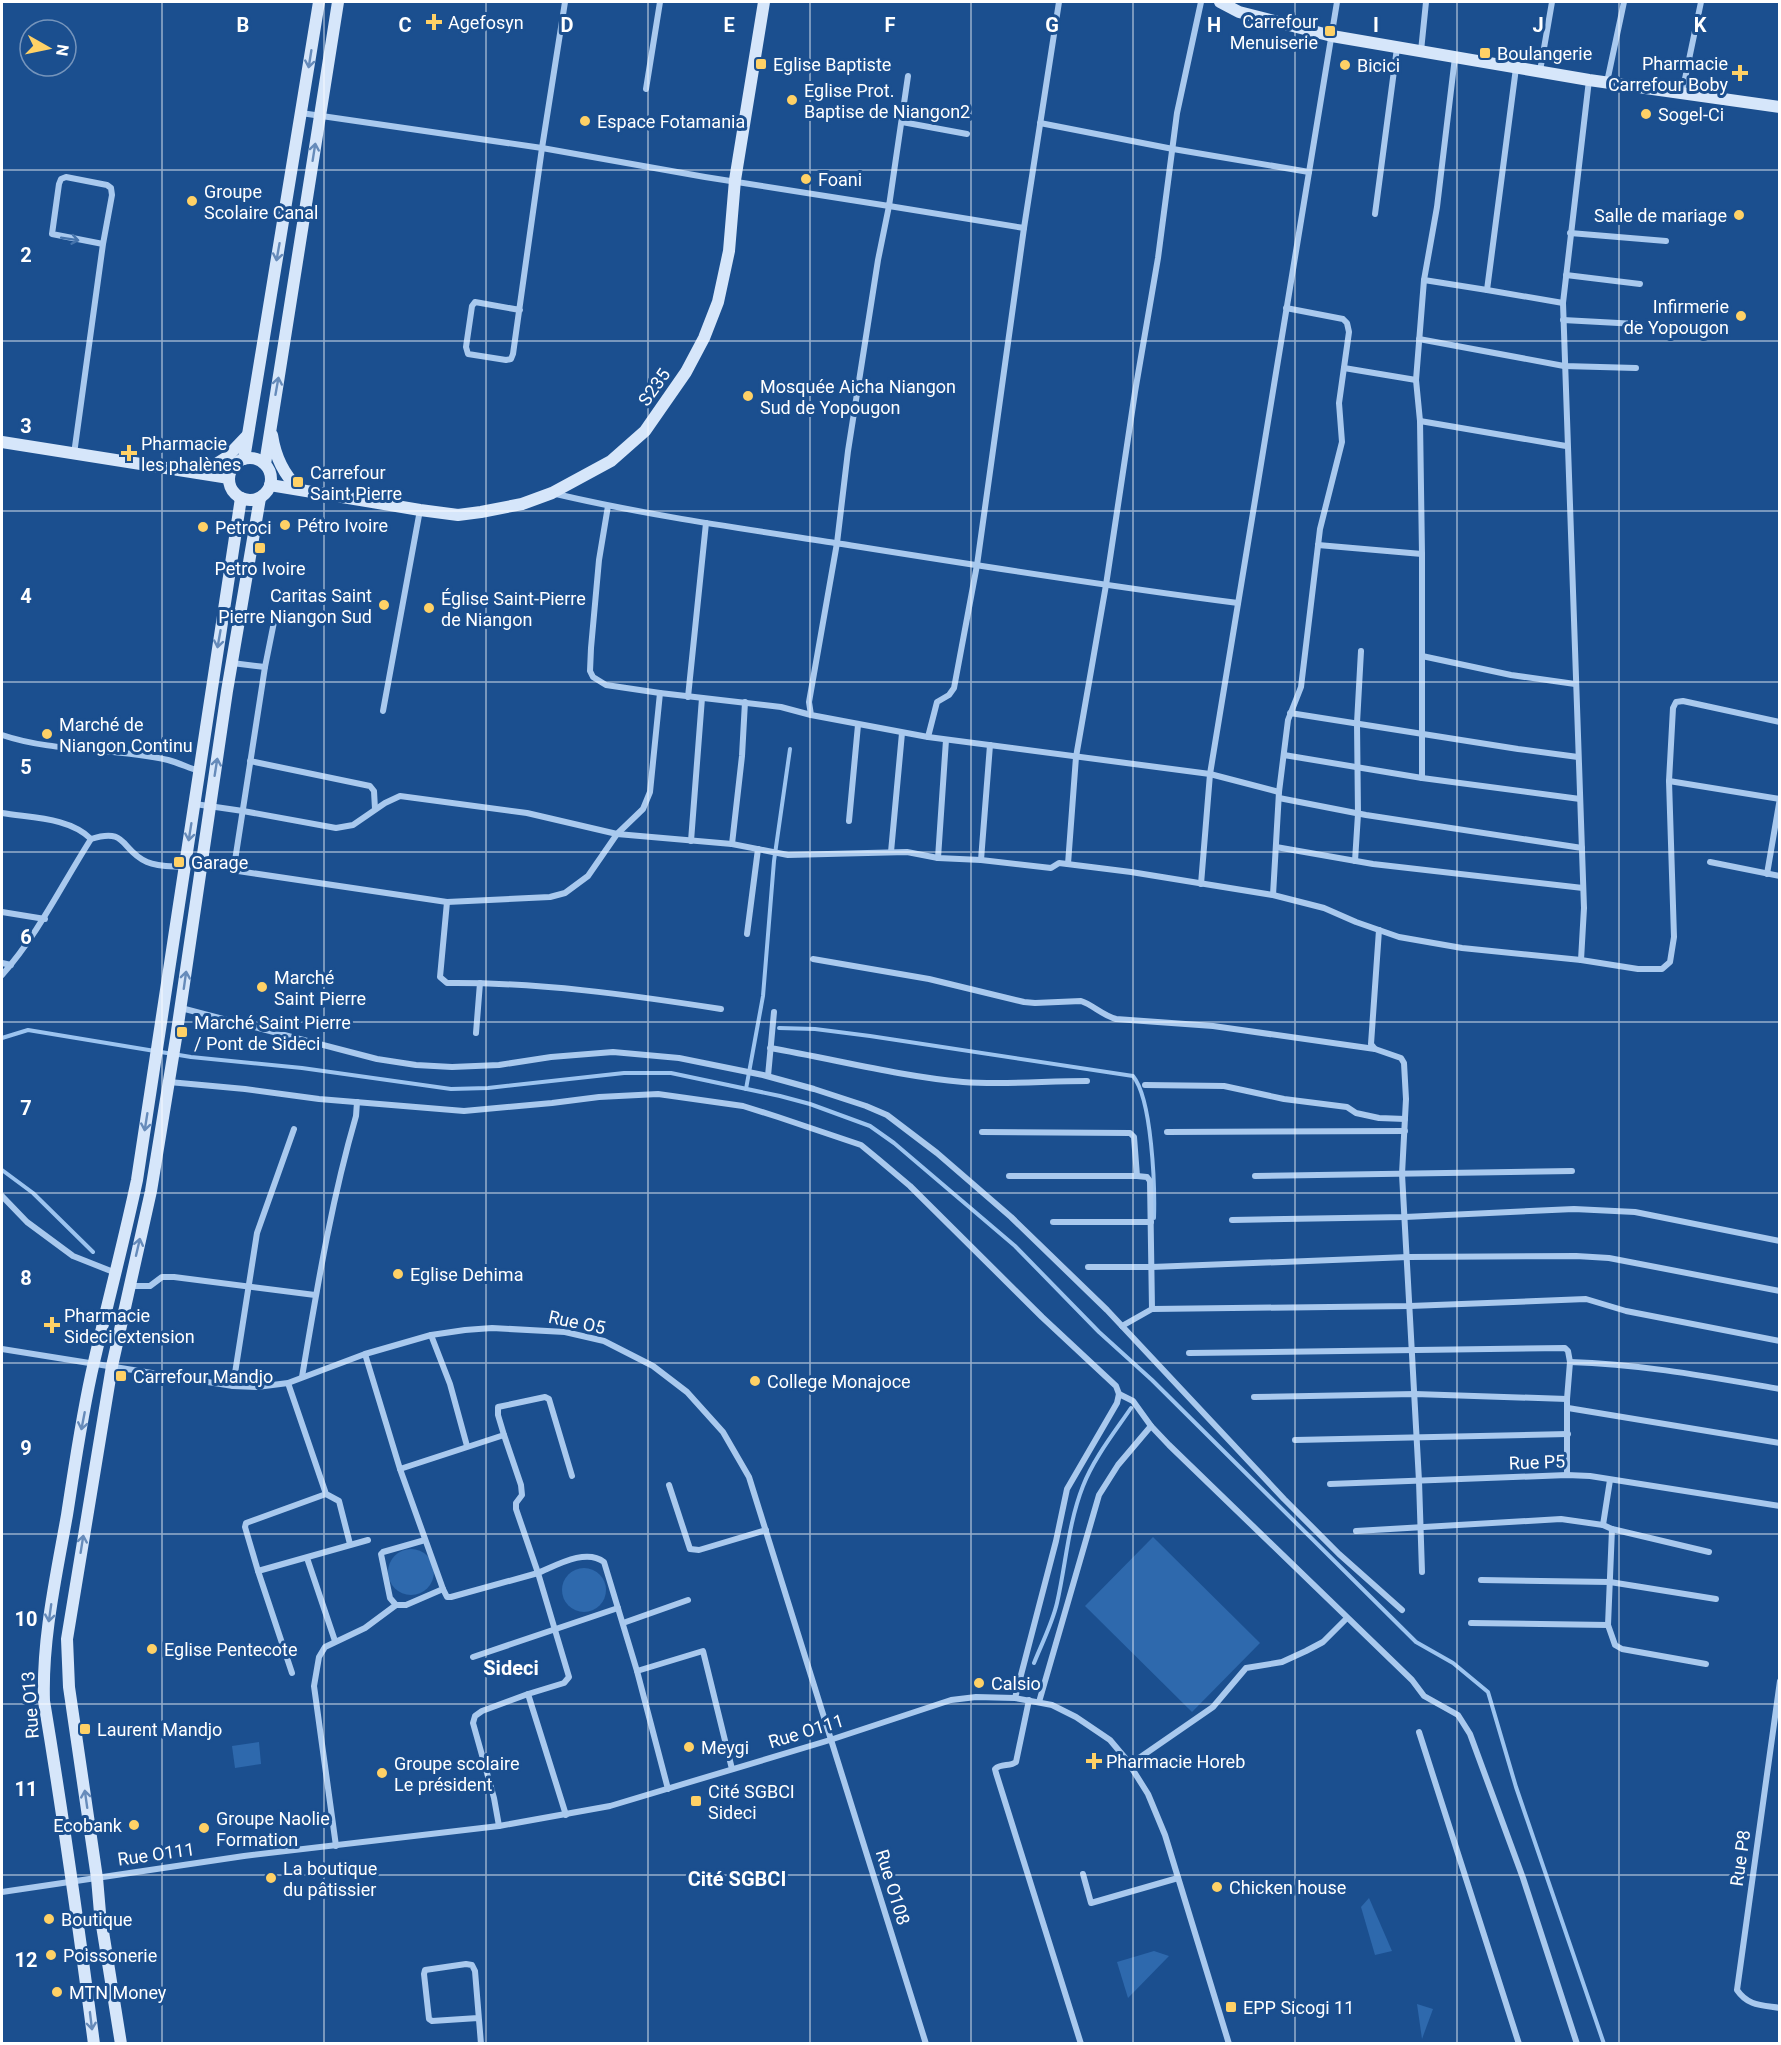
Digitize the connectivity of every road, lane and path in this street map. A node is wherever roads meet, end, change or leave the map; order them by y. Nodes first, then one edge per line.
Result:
1 (319, 2) edge
2 (338, 2) edge
3 (565, 2) edge
4 (660, 2) edge
5 (764, 2) edge
6 (1059, 2) edge
7 (1201, 2) edge
8 (1220, 2) edge
9 (1337, 2) edge
10 (1426, 2) edge
11 (1552, 2) edge
12 (1624, 2) edge
13 (1701, 2) edge
14 (1332, 36) junction
15 (1397, 48) junction
16 (1421, 51) junction
17 (1455, 57) junction
18 (1516, 68) junction
19 (1540, 72) junction
20 (908, 76) dead end
21 (1589, 80) junction
22 (1607, 82) junction
23 (646, 89) dead end
24 (1682, 93) junction
25 (1779, 107) edge
26 (301, 112) junction
27 (320, 116) junction
28 (902, 122) junction
29 (1040, 123) junction
30 (967, 134) dead end
31 (542, 148) junction
32 (1173, 149) junction
33 (1309, 172) junction
34 (735, 180) junction
35 (889, 206) junction
36 (1375, 214) dead end
37 (1024, 228) junction
38 (1570, 233) junction
39 (1666, 241) dead end
40 (103, 244) junction
41 (1566, 275) junction
42 (1424, 280) junction
43 (1640, 284) dead end
44 (1487, 290) junction
45 (1563, 303) junction
46 (1286, 308) junction
47 (520, 310) junction
48 (1563, 320) junction
49 (1637, 324) dead end
50 (1419, 339) junction
51 (1564, 366) junction
52 (1344, 368) junction
53 (1636, 368) dead end
54 (1416, 380) junction
55 (1420, 421) junction
56 (270, 427) junction
57 (248, 436) junction
58 (2, 442) edge
59 (1566, 446) junction
60 (74, 454) junction
61 (244, 459) junction
62 (265, 464) junction
63 (202, 473) junction
64 (229, 478) junction
65 (270, 485) junction
66 (299, 489) junction
67 (552, 493) junction
68 (241, 498) junction
69 (260, 498) junction
70 (608, 506) junction
71 (420, 510) junction
72 (706, 523) junction
73 (837, 543) junction
74 (1318, 545) junction
75 (1422, 554) junction
76 (977, 565) junction
77 (1106, 585) junction
78 (1238, 603) junction
79 (275, 617) dead end
80 (1361, 651) dead end
81 (1422, 656) junction
82 (232, 663) junction
83 (265, 667) junction
84 (1575, 684) junction
85 (660, 693) junction
86 (688, 697) junction
87 (702, 698) junction
88 (745, 702) junction
89 (383, 711) dead end
90 (1290, 713) junction
91 (811, 715) junction
92 (1779, 722) edge
93 (1357, 723) junction
94 (858, 725) junction
95 (902, 733) junction
96 (1422, 734) junction
97 (2, 735) edge
98 (928, 737) junction
99 (946, 740) junction
100 (990, 745) junction
101 (1284, 755) junction
102 (1076, 757) junction
103 (1578, 757) junction
104 (250, 761) junction
105 (1357, 767) junction
106 (199, 771) junction
107 (1210, 774) junction
108 (1422, 778) junction
109 (1669, 781) junction
110 (1279, 795) junction
111 (1779, 799) edge
112 (1580, 800) junction
113 (194, 804) junction
114 (210, 805) junction
115 (375, 809) junction
116 (243, 811) junction
117 (2, 813) edge
118 (1358, 814) junction
119 (849, 821) dead end
120 (617, 834) junction
121 (91, 839) junction
122 (692, 841) junction
123 (732, 844) junction
124 (1276, 847) junction
125 (1582, 848) junction
126 (758, 849) junction
127 (891, 852) junction
128 (938, 858) junction
129 (981, 860) junction
130 (1355, 861) junction
131 (1710, 862) dead end
132 (1068, 864) junction
133 (184, 867) junction
134 (1767, 874) junction
135 (1779, 876) edge
136 (1201, 884) junction
137 (1583, 888) junction
138 (1273, 895) junction
139 (447, 902) junction
140 (2, 912) edge
141 (45, 919) junction
142 (1379, 930) junction
143 (747, 934) dead end
144 (813, 959) dead end
145 (1581, 960) junction
146 (2, 963) edge
147 (11, 965) junction
148 (2, 975) edge
149 (480, 983) junction
150 (181, 1008) junction
151 (721, 1009) dead end
152 (774, 1012) dead end
153 (476, 1033) dead end
154 (770, 1048) junction
155 (1376, 1049) junction
156 (765, 1076) junction
157 (1087, 1081) dead end
158 (168, 1082) junction
159 (1145, 1085) dead end
160 (357, 1102) junction
161 (1406, 1119) junction
162 (294, 1129) dead end
163 (1405, 1131) junction
164 (982, 1132) dead end
165 (1167, 1132) dead end
166 (1572, 1171) dead end
167 (1402, 1174) junction
168 (1009, 1176) dead end
169 (1137, 1176) junction
170 (1255, 1176) dead end
171 (2, 1196) edge
172 (1405, 1217) junction
173 (1232, 1220) dead end
174 (1053, 1222) dead end
175 (1151, 1222) junction
176 (1779, 1241) edge
177 (1408, 1257) junction
178 (1088, 1267) dead end
179 (1152, 1267) junction
180 (117, 1273) junction
181 (129, 1286) junction
182 (249, 1287) junction
183 (1779, 1292) edge
184 (315, 1295) junction
185 (1410, 1306) junction
186 (1152, 1309) junction
187 (1122, 1326) junction
188 (431, 1335) junction
189 (1779, 1341) edge
190 (2, 1349) edge
191 (1412, 1349) junction
192 (1189, 1353) dead end
193 (365, 1354) junction
194 (1570, 1362) junction
195 (94, 1364) junction
196 (112, 1366) junction
197 (302, 1377) junction
198 (288, 1383) junction
199 (233, 1386) junction
200 (1779, 1389) edge
201 (1119, 1394) junction
202 (1415, 1394) junction
203 (1254, 1397) dead end
204 (1567, 1399) junction
205 (1568, 1407) junction
206 (1151, 1426) junction
207 (1568, 1434) junction
208 (504, 1435) junction
209 (1417, 1437) junction
210 (1295, 1440) dead end
211 (1779, 1443) edge
212 (467, 1446) junction
213 (400, 1469) junction
214 (1567, 1475) junction
215 (572, 1476) dead end
216 (1610, 1480) junction
217 (1419, 1481) junction
218 (1330, 1484) dead end
219 (669, 1485) dead end
220 (326, 1494) junction
221 (1779, 1506) edge
222 (1603, 1525) junction
223 (1420, 1528) junction
224 (1612, 1529) junction
225 (766, 1530) junction
226 (1356, 1531) dead end
227 (368, 1540) dead end
228 (425, 1540) junction
229 (350, 1544) junction
230 (1709, 1551) dead end
231 (307, 1558) junction
232 (258, 1571) junction
233 (538, 1572) junction
234 (1422, 1572) dead end
235 (1481, 1580) dead end
236 (1610, 1582) junction
237 (443, 1589) junction
238 (1716, 1599) dead end
239 (688, 1600) dead end
240 (396, 1605) junction
241 (618, 1608) junction
242 (1402, 1610) dead end
243 (1347, 1618) junction
244 (622, 1623) junction
245 (1471, 1623) dead end
246 (1608, 1625) junction
247 (556, 1629) junction
248 (335, 1641) junction
249 (473, 1657) dead end
250 (1706, 1664) dead end
251 (637, 1671) junction
252 (292, 1673) dead end
253 (1779, 1681) edge
254 (528, 1694) junction
255 (1015, 1698) junction
256 (1029, 1700) junction
257 (1039, 1702) junction
258 (1419, 1732) dead end
259 (830, 1740) junction
260 (1129, 1764) junction
261 (732, 1769) junction
262 (668, 1789) junction
263 (566, 1815) junction
264 (499, 1826) junction
265 (336, 1846) junction
266 (1083, 1874) dead end
267 (97, 1878) junction
268 (1178, 1878) junction
269 (71, 1880) junction
270 (2, 1892) edge
271 (1779, 2008) edge
272 (478, 2018) junction
273 (94, 2043) edge
274 (121, 2043) edge
275 (481, 2043) edge
276 (926, 2043) edge
277 (1082, 2043) edge
278 (1229, 2043) edge
279 (1519, 2043) edge
280 (1577, 2043) edge

1 -> 26 main road
2 - 27 main road
3 - 31 street
4 - 23 street
5 - 34 main road, S235
6 - 29 street
7 - 32 street
8 - 14 main road
9 - 14 street
10 - 16 street
11 - 19 street
12 - 22 street
13 - 24 street
14 - 15 main road
14 - 33 street
15 - 16 main road
15 - 36 street
16 - 17 main road
17 - 18 main road
17 - 42 street
18 - 19 main road
18 - 44 street
19 - 21 main road
20 - 28 street
21 - 22 main road
21 - 38 street
22 - 24 main road
24 - 25 main road
26 - 27 street
26 -> 57 main road
27 - 31 street
56 -> 27 main road
28 - 30 street
28 - 35 street
29 - 32 street
29 - 37 street
31 - 34 street
31 - 47 street
32 - 33 street
32 - 77 street
33 - 46 street
34 - 35 street
34 - 67 main road, S235
35 - 37 street
35 - 73 street
37 - 76 street
38 - 39 street
38 - 41 street
40 -> 40 street
40 - 60 street
41 - 43 street
41 - 45 street
42 - 44 street
42 - 50 street
44 - 45 street
45 - 48 street
46 - 52 street
46 - 78 street
47 - 47 street
48 - 49 street
48 - 51 street
50 - 51 street
50 - 54 street
51 - 53 street
51 - 59 street
52 - 54 street
52 - 74 street
54 - 55 street
55 - 59 street
55 - 75 street
56 - 62 main road
56 - 66 main road
57 - 61 main road
57 - 63 main road
58 - 60 main road
59 - 84 street
60 - 63 main road
61 - 62 main road
61 - 64 main road
62 - 65 main road
63 - 64 main road
64 - 68 main road
65 - 66 main road, S235
65 - 69 main road
66 - 71 main road, S235
67 - 70 street
67 - 71 main road, S235
68 - 69 main road
68 -> 106 main road, Rue O13
69 - 82 main road
70 - 72 street
70 - 85 street
71 - 89 street
72 - 73 street
72 - 86 street
73 - 76 street
73 - 91 street
74 - 75 street
74 - 90 street
75 - 81 street
76 - 77 street
76 - 98 street
77 - 78 street
77 - 102 street
78 - 107 street
79 - 83 street
80 - 93 street
81 - 84 street
81 - 96 street
82 - 83 street
114 -> 82 main road
83 - 104 street
84 - 103 street
85 - 86 street
85 - 120 street
86 - 87 street
87 - 88 street
87 - 122 street
88 - 91 street
88 - 123 street
90 - 93 street
90 - 101 street
91 - 94 street
92 - 109 street
93 - 96 street
93 - 105 street
94 - 95 street
94 - 119 street
95 - 98 street
95 - 127 street
96 - 103 street
96 - 108 street
97 - 106 street
98 - 99 street
99 - 100 street
99 - 128 street
100 - 102 street
100 - 129 street
101 - 105 street
101 - 110 street
102 - 107 street
102 - 132 street
103 - 112 street
104 - 115 street
104 - 116 street
105 - 108 street
105 - 118 street
106 - 113 main road, Rue O13
107 - 110 street
107 - 136 street
108 - 112 street
109 - 111 street
109 - 145 street
110 - 118 street
110 - 124 street
111 - 134 street
112 - 125 street
113 - 114 street
113 -> 133 main road, Rue O13
114 - 116 street
150 -> 114 main road
115 - 116 street
115 - 120 street
116 - 139 street
117 - 121 street
118 - 125 street
118 - 130 street
120 - 122 street
120 - 139 street
121 - 133 street
121 - 141 street
122 - 123 street
123 - 126 street
124 - 130 street
124 - 138 street
125 - 137 street
126 - 127 street
126 - 143 street
127 - 128 street
128 - 129 street
129 - 132 street
130 - 137 street
131 - 134 street
132 - 136 street
133 -> 180 main road, Rue O13
134 - 135 street
136 - 138 street
137 - 145 street
138 - 142 street
139 - 149 street
140 - 141 street
141 - 147 street
142 - 145 street
142 - 155 street
144 - 155 street
146 - 147 street
147 - 148 street
149 - 151 street
149 - 153 street
150 - 156 street
150 - 158 main road
152 - 154 street
154 - 156 street
154 - 157 street
155 - 161 street
156 - 187 street
158 - 160 street
181 -> 158 main road
159 - 161 street
160 - 184 street
160 - 201 street
161 - 163 street
162 - 182 street
163 - 165 street
163 - 167 street
164 - 169 street
166 - 167 street
167 - 170 street
167 - 172 street
168 - 169 street
169 - 175 street
171 - 180 street
172 - 173 street
172 - 176 street
172 - 177 street
174 - 175 street
175 - 179 street
177 - 179 street
177 - 183 street
177 - 185 street
178 - 179 street
179 - 186 street
180 - 195 main road, Rue O13
181 - 182 street
181 - 196 main road
182 - 184 street
182 - 199 street
184 - 197 street
185 - 186 street
185 - 189 street
185 - 191 street
186 - 187 street
187 - 242 street
188 - 193 street, Rue O5
188 - 212 street
188 - 225 street, Rue O5
190 - 195 street, Rue O5
191 - 192 street
191 - 194 street
191 - 202 street
193 - 197 street, Rue O5
193 - 213 street
194 - 200 street
194 - 204 street
195 - 196 street, Rue O5
195 -> 269 main road, Rue O13
196 - 199 street, Rue O5
267 -> 196 main road
197 - 198 street, Rue O5
198 - 199 street, Rue O5
198 - 220 street
201 - 206 street
201 - 255 street
202 - 203 street
202 - 204 street
202 - 209 street
204 - 205 street
205 - 207 street
205 - 211 street
206 - 243 street
206 - 257 street
207 - 209 street
207 - 214 street
208 - 212 street
208 - 215 street
208 - 233 street
209 - 210 street
209 - 217 street
212 - 213 street
213 - 228 street
214 - 216 street, Rue P5
214 - 217 street, Rue P5
216 - 221 street, Rue P5
216 - 222 street
217 - 218 street, Rue P5
217 - 223 street
219 - 225 street
220 - 229 street
220 - 232 street
222 - 223 street
222 - 224 street
223 - 226 street
223 - 234 street
224 - 230 street
224 - 236 street
225 - 259 street, Rue O5
227 - 229 street
228 - 237 street
228 - 240 street
229 - 231 street
231 - 232 street
231 - 248 street
232 - 252 street
233 - 237 street
233 - 241 street
233 - 247 street
235 - 236 street
236 - 238 street
236 - 246 street
237 - 240 street
239 - 244 street
240 - 248 street
241 - 244 street
241 - 247 street
243 - 260 street
243 - 280 street
244 - 251 street
245 - 246 street
246 - 250 street
247 - 249 street
247 - 254 street
248 - 265 street
251 - 261 street
251 - 262 street
253 - 271 street, Rue P8
254 - 263 street
254 - 264 street
255 - 256 street, Rue O111
255 - 259 street, Rue O111
256 - 257 street, Rue O111
256 - 277 street
257 - 260 street, Rue O111
258 - 279 street
259 - 261 street, Rue O111
259 - 276 street, Rue O108
260 - 268 street, Rue O111
261 - 262 street, Rue O111
262 - 263 street, Rue O111
263 - 264 street, Rue O111
264 - 265 street, Rue O111
265 - 267 street, Rue O111
266 - 268 street
267 - 269 street, Rue O111
267 - 274 main road
268 - 278 street, Rue O111
269 - 270 street, Rue O111
269 -> 273 main road, Rue O13
272 - 272 street
272 - 275 street

